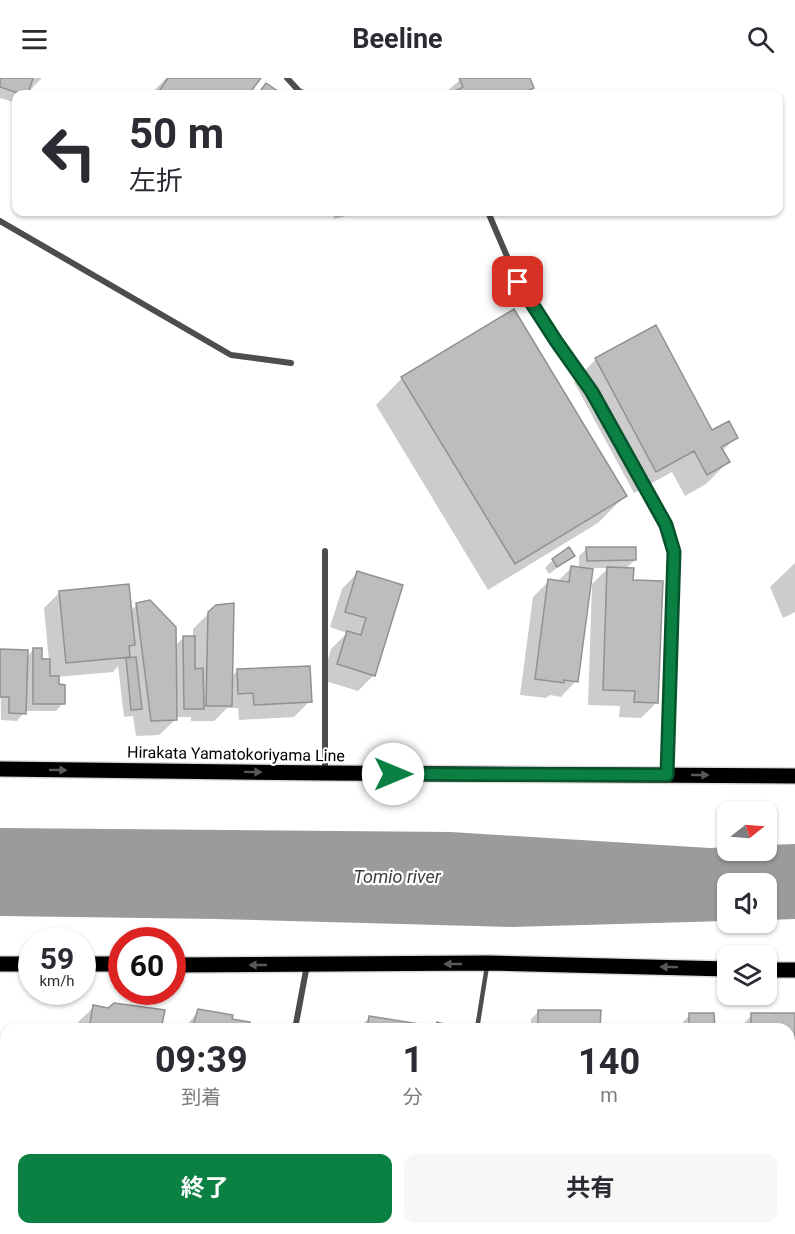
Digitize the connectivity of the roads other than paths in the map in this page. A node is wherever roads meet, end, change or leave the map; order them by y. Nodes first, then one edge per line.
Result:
1 (287, 78) edge
2 (298, 90) edge
3 (490, 216) edge
4 (0, 221) edge
5 (291, 363) dead end
6 (325, 552) dead end
7 (0, 769) edge
8 (325, 773) junction
9 (667, 775) junction
10 (795, 776) edge
11 (488, 963) junction
12 (0, 964) edge
13 (18, 964) edge
14 (186, 964) edge
15 (308, 965) junction
16 (717, 969) edge
17 (777, 970) edge
18 (795, 970) edge
19 (296, 1023) edge
20 (478, 1023) edge

1 - 2 street
3 - 9 street
4 - 5 street
6 - 8 street
7 -> 8 main road, Hirakata Yamatokoriyama Line
8 - 9 main road, Hirakata Yamatokoriyama Line
9 -> 10 main road, Hirakata Yamatokoriyama Line
11 -> 15 main road
16 -> 11 main road
11 - 20 lane
12 - 13 main road
15 -> 14 main road
15 - 19 street
17 - 18 main road

